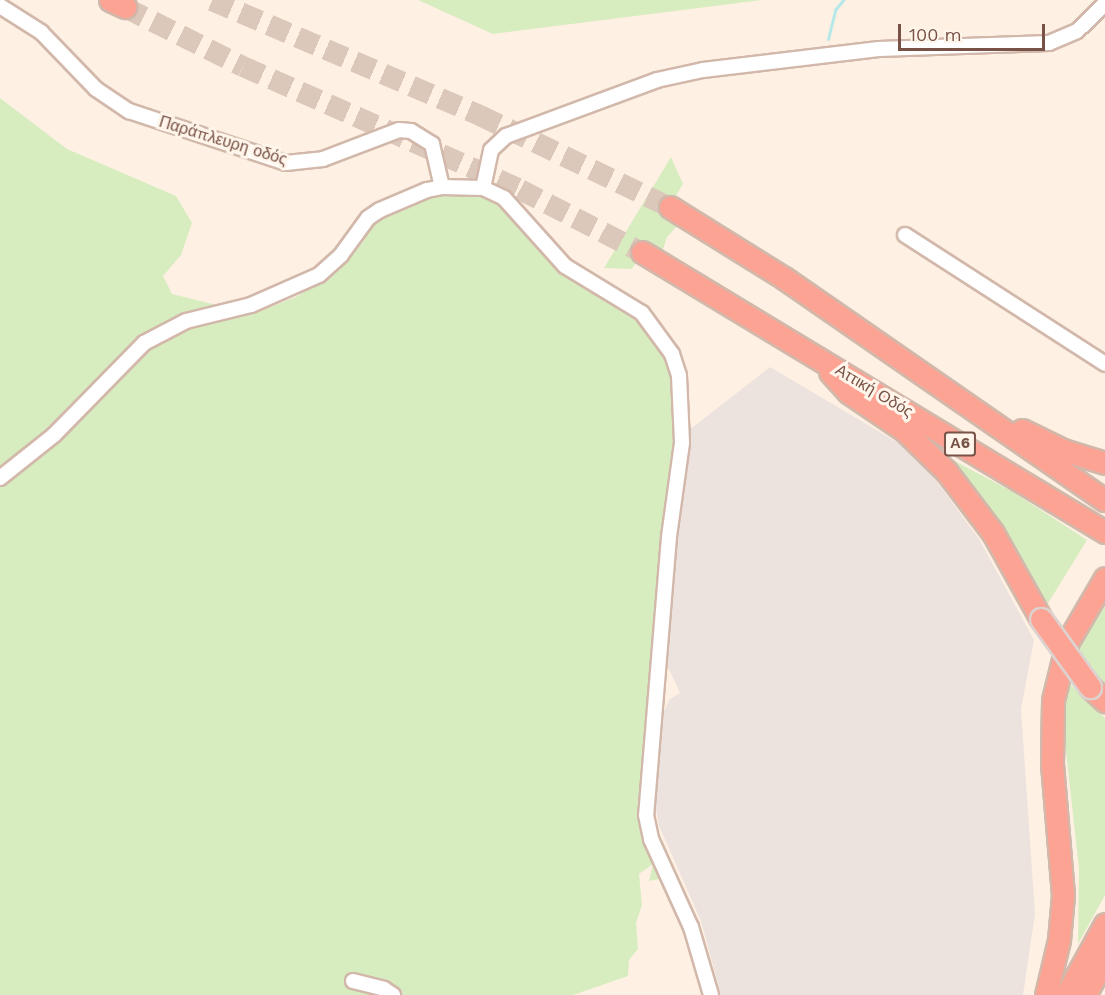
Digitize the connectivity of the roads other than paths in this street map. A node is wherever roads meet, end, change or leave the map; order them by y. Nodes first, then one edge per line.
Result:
1 (1105, 4) edge
2 (0, 6) edge
3 (442, 187) junction
4 (483, 188) junction
5 (670, 207) tunnel mouth
6 (905, 235) dead end
7 (642, 252) tunnel mouth
8 (815, 355) junction
9 (897, 356) junction
10 (1105, 364) edge
11 (1105, 463) edge
12 (0, 478) edge
13 (1105, 500) edge
14 (1105, 532) edge
15 (1105, 579) edge
16 (1098, 694) edge
17 (1105, 924) edge
18 (1105, 958) edge
19 (353, 981) dead end
20 (393, 995) edge
21 (711, 995) edge
22 (1046, 995) edge
23 (1066, 995) edge
24 (1085, 995) edge

1 - 4 street
2 - 3 street, Παράπλευρη οδός
3 - 4 street
3 - 12 street
4 - 21 street
5 - 9 highway, Α6
6 - 10 street
7 - 8 highway, Αττική Οδός / Α6
8 - 14 highway, Αττική Οδός / Α6
8 - 16 highway, bridge
9 - 11 highway
9 - 13 highway, Α6
15 - 22 highway
17 - 23 highway
18 - 24 highway
19 - 20 street

